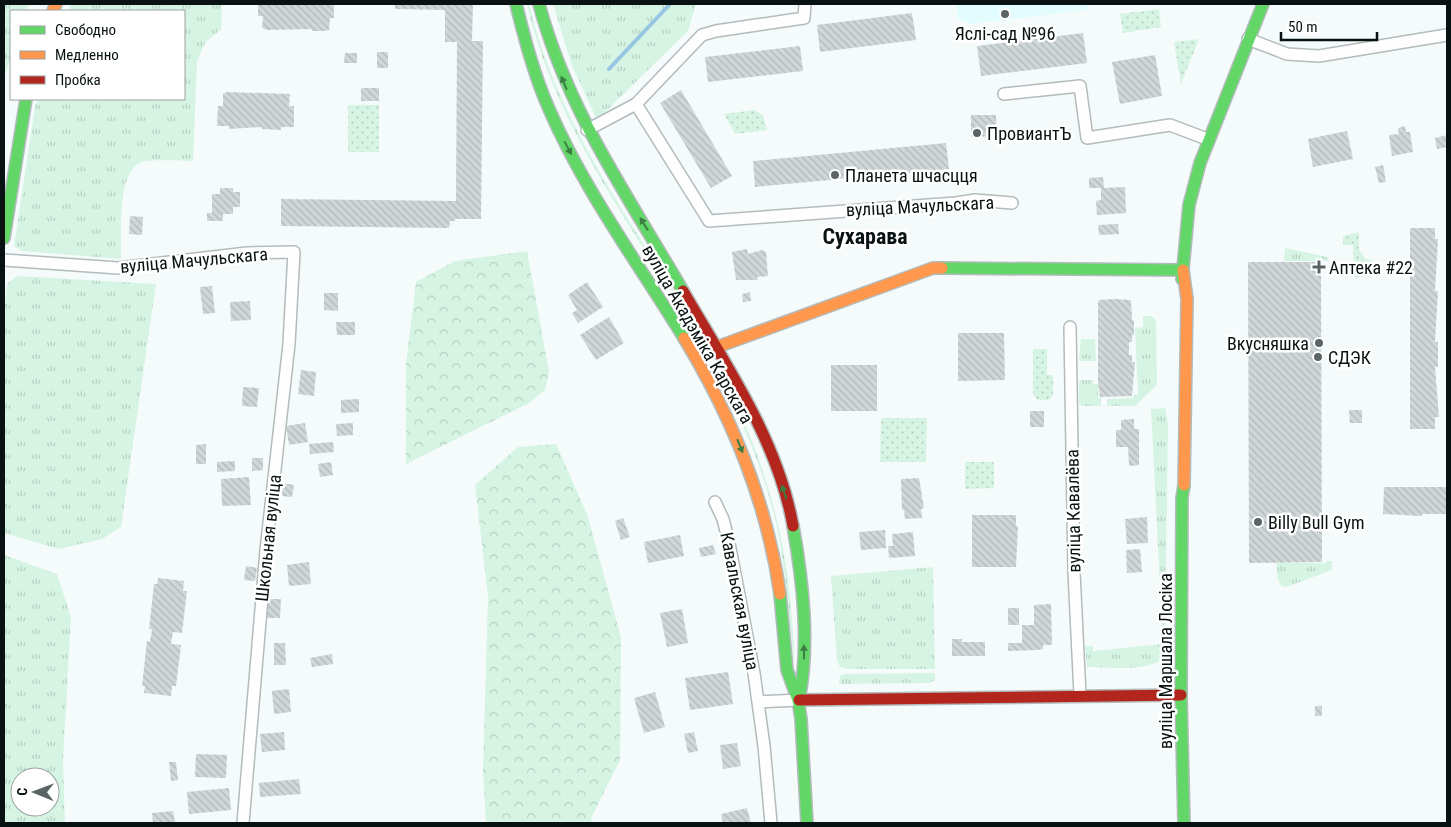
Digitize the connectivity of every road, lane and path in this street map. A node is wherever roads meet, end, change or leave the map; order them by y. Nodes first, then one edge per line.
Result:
1 (516, 4) edge
2 (539, 4) edge
3 (805, 4) edge
4 (1263, 4) edge
5 (1447, 35) edge
6 (1248, 39) junction
7 (1004, 94) dead end
8 (26, 100) edge
9 (636, 104) junction
10 (587, 130) junction
11 (1207, 139) junction
12 (1012, 202) dead end
13 (4, 238) edge
14 (294, 252) joint
15 (4, 260) edge
16 (1183, 270) junction
17 (1070, 327) dead end
18 (715, 346) junction
19 (694, 355) junction
20 (715, 502) dead end
21 (1080, 695) junction
22 (1181, 695) junction
23 (799, 700) junction
24 (759, 702) junction
25 (243, 823) edge
26 (771, 823) edge
27 (807, 823) edge
28 (1184, 823) edge

1 -> 19 main road, вуліца Акадэміка Карскага
10 -> 2 main road, вуліца Акадэміка Карскага
3 - 9 street
4 - 6 main road, вуліца Маршала Лосіка
5 - 6 street
6 - 11 main road, вуліца Маршала Лосіка
7 - 11 street
8 - 13 main road
9 - 10 street
9 - 12 street, вуліца Мачульскага
18 -> 10 main road, вуліца Акадэміка Карскага
11 - 16 main road, вуліца Маршала Лосіка
14 - 15 street, вуліца Мачульскага
14 - 25 street, Школьная вуліца
16 - 18 main road
16 - 22 main road, вуліца Маршала Лосіка
17 - 21 street, вуліца Кавалёва
18 - 19 main road
23 -> 18 main road, вуліца Акадэміка Карскага
19 -> 23 main road, вуліца Акадэміка Карскага
20 - 24 street, Кавальская вуліца
21 - 22 main road
21 - 23 main road
22 - 28 main road, вуліца Маршала Лосіка
23 - 24 street
23 - 27 main road, вуліца Акадэміка Карскага
24 - 26 street, Кавальская вуліца

